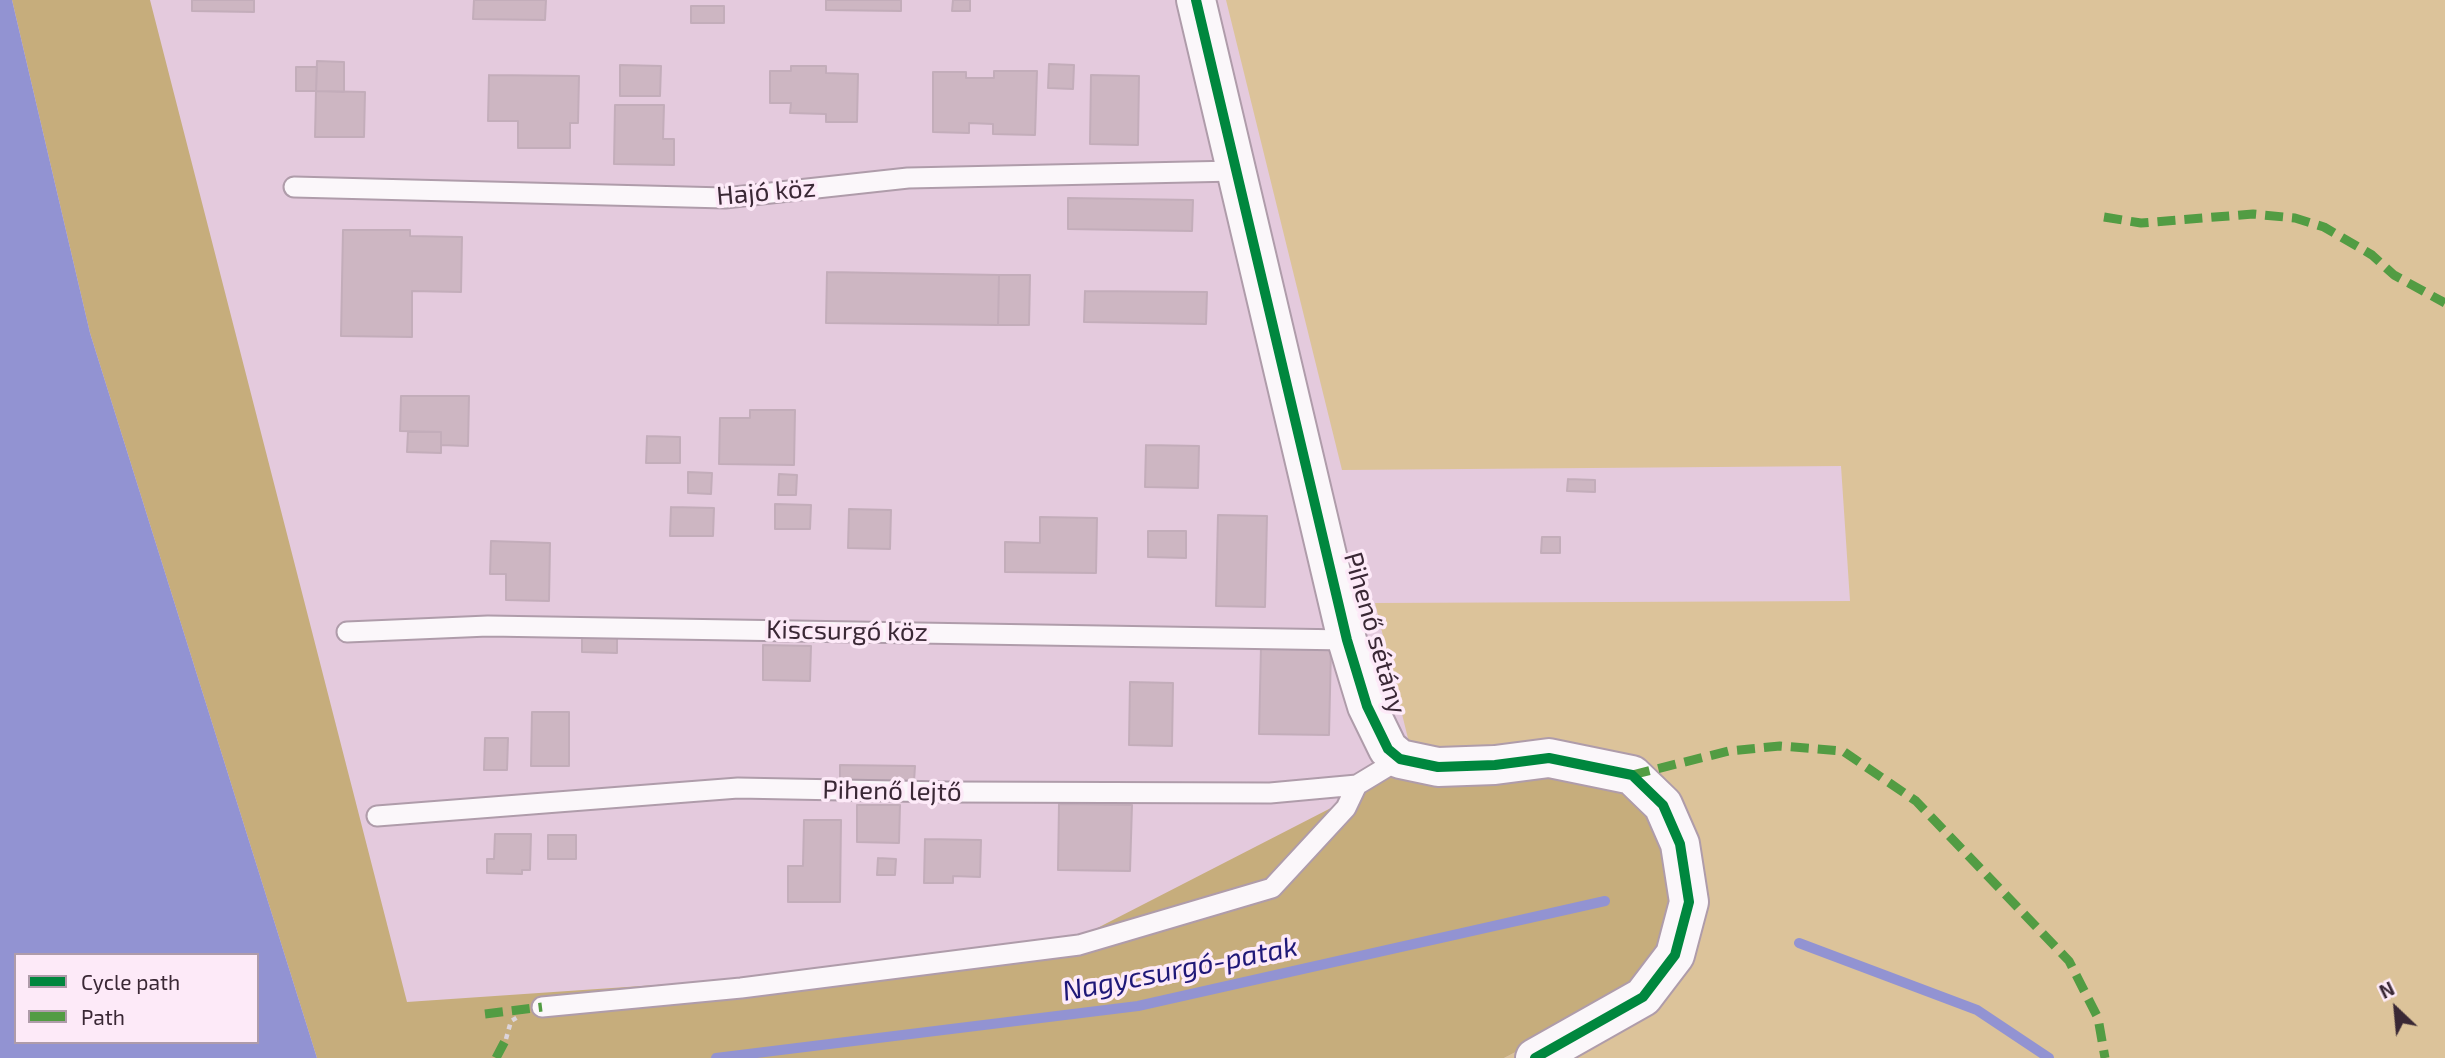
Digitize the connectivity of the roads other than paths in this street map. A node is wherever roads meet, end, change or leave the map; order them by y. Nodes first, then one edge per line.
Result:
1 (1196, 0) edge
2 (1236, 171) junction
3 (294, 187) dead end
4 (347, 632) dead end
5 (1348, 640) junction
6 (1400, 759) junction
7 (1357, 785) junction
8 (377, 816) dead end
9 (542, 1007) dead end
10 (1535, 1058) edge

1 - 2 street, Pihenő sétány
2 - 3 lane, Hajó köz
2 - 5 street, Pihenő sétány
4 - 5 lane, Kiscsurgó köz
5 - 6 street, Pihenő sétány
6 - 7 lane, Pihenő lejtő
6 - 10 street
7 - 8 lane, Pihenő lejtő
7 - 9 lane

